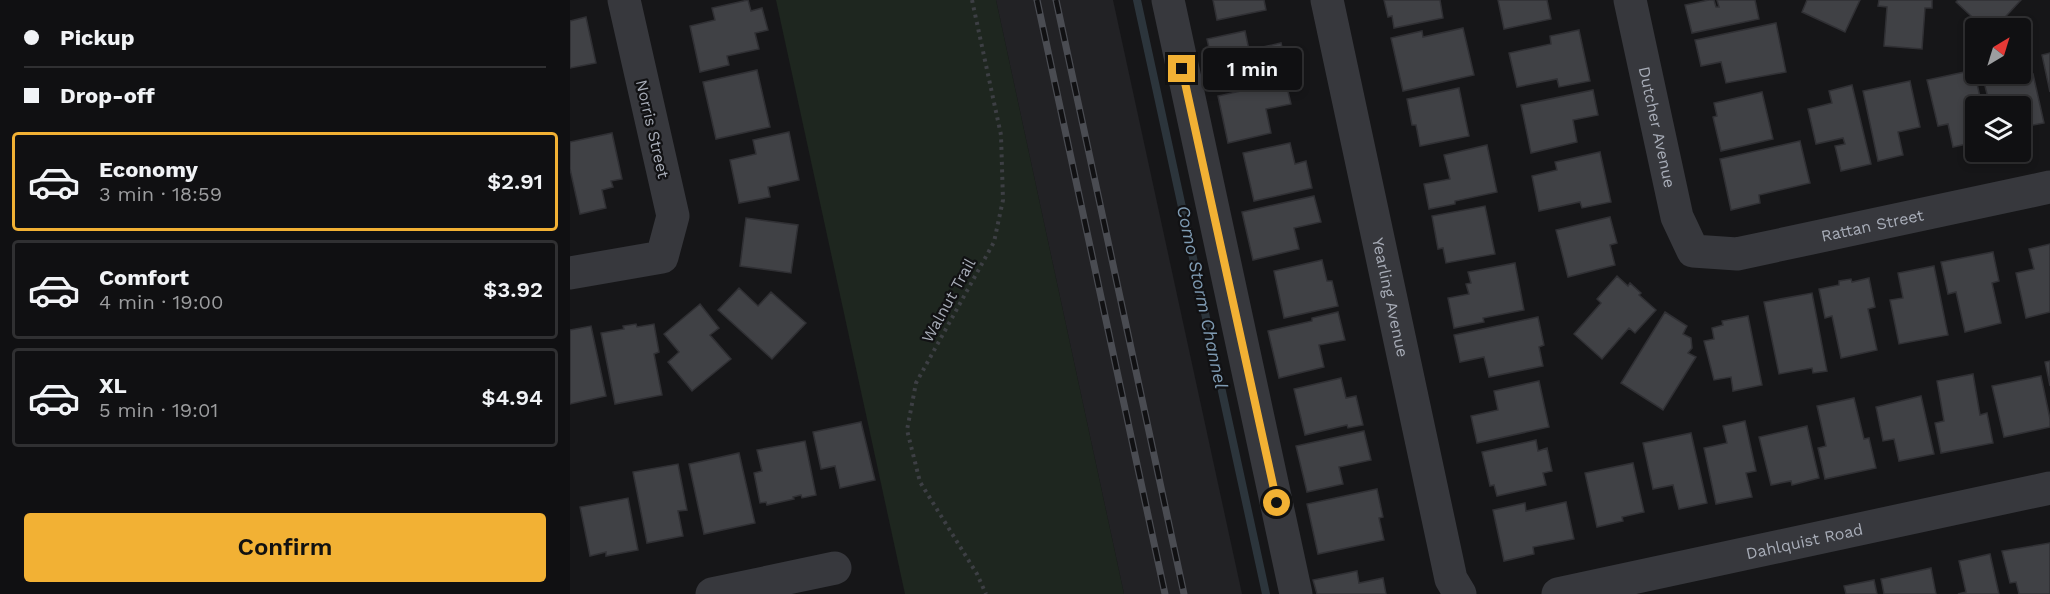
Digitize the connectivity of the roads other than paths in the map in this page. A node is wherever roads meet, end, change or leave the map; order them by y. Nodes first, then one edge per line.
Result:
1 (624, 0) edge
2 (1168, 0) edge
3 (1327, 0) edge
4 (1630, 0) edge
5 (2050, 187) edge
6 (1693, 251) joint
7 (570, 273) edge
8 (2050, 488) edge
9 (835, 568) dead end
10 (712, 594) edge
11 (1296, 594) edge
12 (1460, 594) edge
13 (1558, 594) edge

1 - 7 street, Norris Street
2 - 11 street
3 - 12 street, Yearling Avenue
4 - 6 street, Dutcher Avenue
5 - 6 street, Rattan Street
8 - 13 street, Dahlquist Road
9 - 10 street

